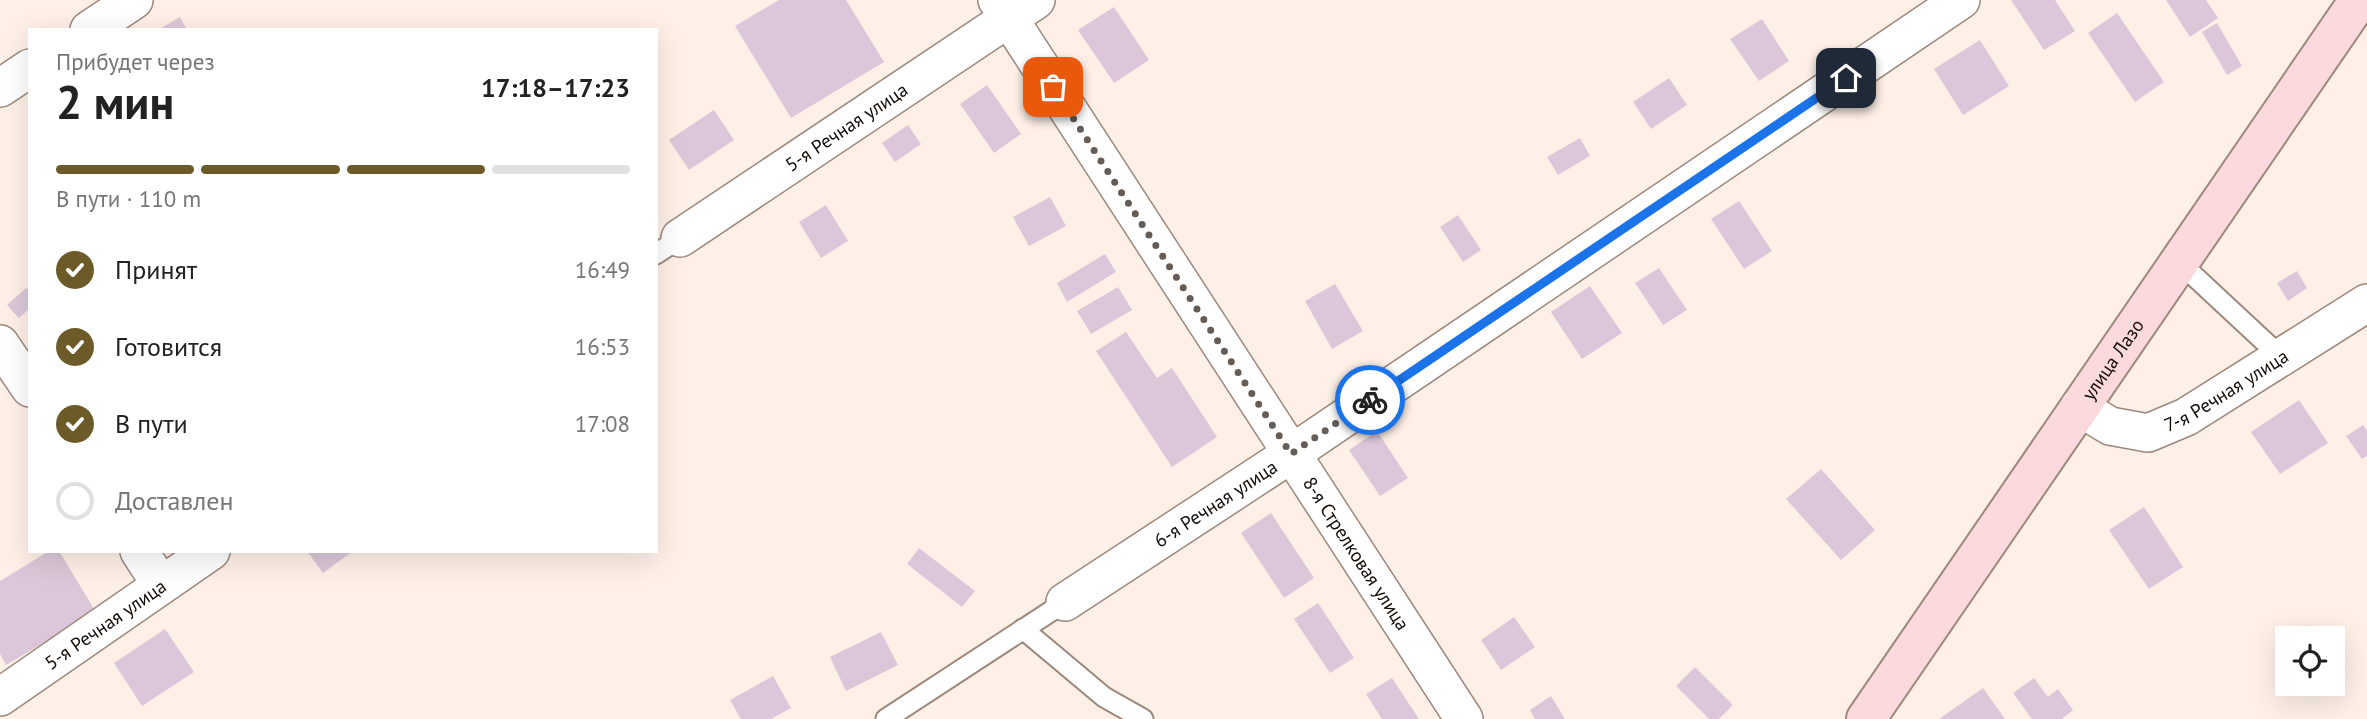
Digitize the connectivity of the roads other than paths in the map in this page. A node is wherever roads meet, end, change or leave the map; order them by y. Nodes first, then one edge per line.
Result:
1 (134, 0) edge
2 (1961, 0) edge
3 (2359, 0) edge
4 (1014, 6) edge
5 (92, 28) edge
6 (28, 69) edge
7 (0, 88) edge
8 (668, 246) edge
9 (2179, 262) junction
10 (2367, 303) edge
11 (0, 344) edge
12 (2280, 356) junction
13 (28, 385) edge
14 (2079, 407) junction
15 (1291, 454) junction
16 (140, 553) edge
17 (208, 553) edge
18 (162, 585) junction
19 (1065, 602) joint
20 (1028, 626) junction
21 (0, 697) edge
22 (886, 719) edge
23 (1143, 719) edge
24 (1464, 719) edge
25 (1866, 719) edge

1 - 5 street
2 - 15 street, 6-я Речная улица
3 - 9 main road, улица Лазо
4 - 8 street, 5-я Речная улица
4 - 15 street, 8-я Стрелковая улица
6 - 7 street
9 - 12 lane
9 - 14 main road, улица Лазо
10 - 12 street, 7-я Речная улица
11 - 13 street
12 - 14 street, 7-я Речная улица
14 - 25 main road, улица Лазо
15 - 19 street, 6-я Речная улица
15 - 24 street, 8-я Стрелковая улица
16 - 18 street
17 - 18 street, 5-я Речная улица
18 - 21 street, 5-я Речная улица
19 - 20 lane, 6-я Речная улица
20 - 22 lane, 6-я Речная улица
20 - 23 lane

